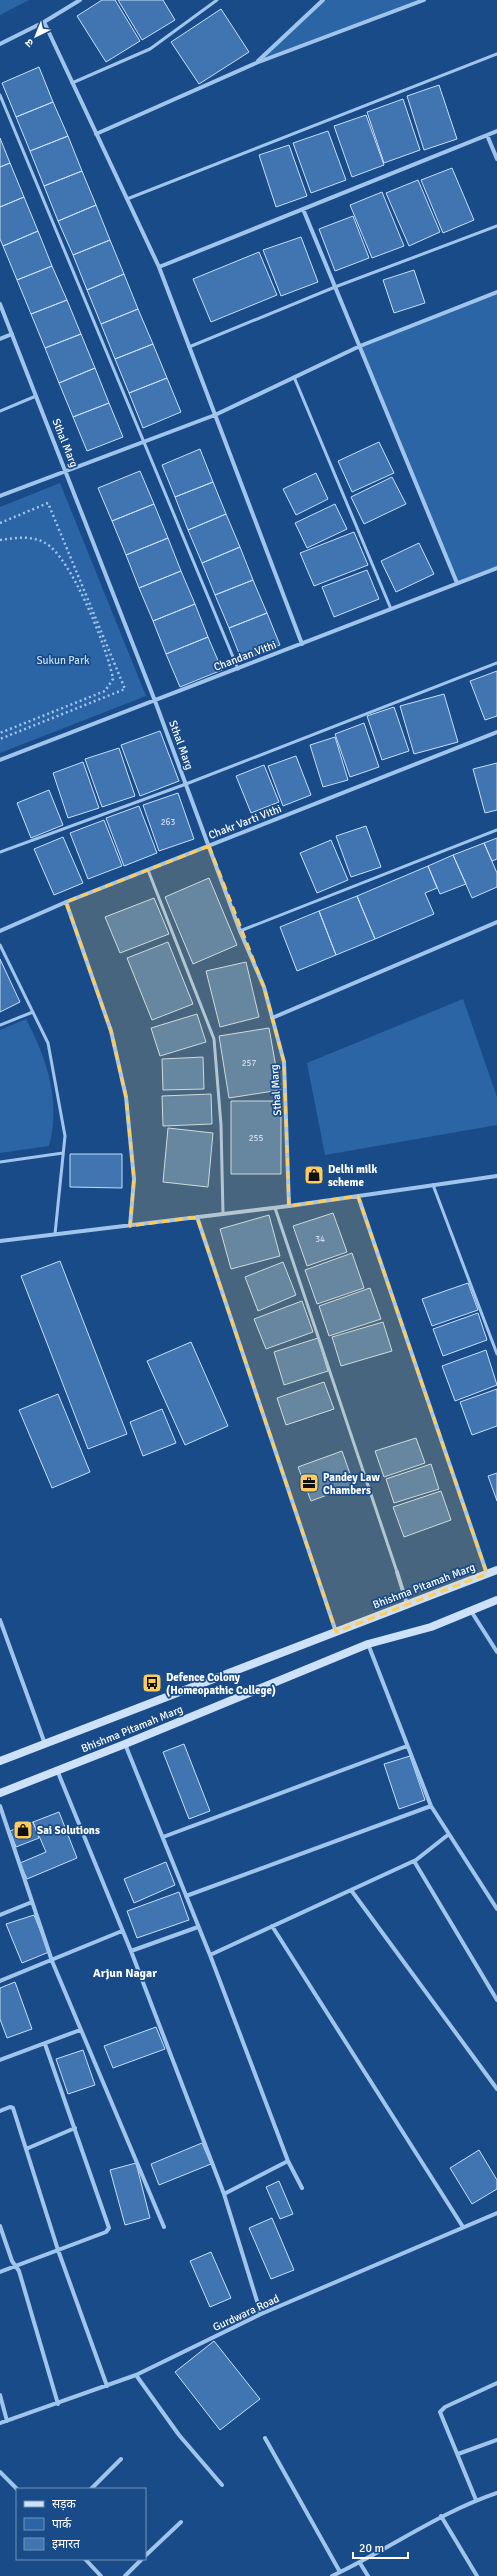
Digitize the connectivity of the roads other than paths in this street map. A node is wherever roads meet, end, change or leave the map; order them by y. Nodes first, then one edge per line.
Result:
1 (80, 0) edge
2 (217, 0) edge
3 (323, 0) edge
4 (424, 0) edge
5 (44, 22) junction
6 (0, 44) edge
7 (497, 54) edge
8 (256, 63) junction
9 (72, 82) junction
10 (0, 95) edge
11 (497, 131) edge
12 (96, 134) junction
13 (487, 135) junction
14 (497, 159) edge
15 (127, 199) junction
16 (303, 209) junction
17 (497, 226) edge
18 (159, 267) junction
19 (335, 287) junction
20 (497, 292) edge
21 (0, 304) edge
22 (12, 334) junction
23 (0, 339) edge
24 (360, 346) junction
25 (189, 347) junction
26 (294, 377) junction
27 (36, 396) junction
28 (0, 410) edge
29 (215, 415) junction
30 (143, 441) junction
31 (66, 471) junction
32 (0, 496) edge
33 (497, 568) edge
34 (457, 583) junction
35 (391, 609) junction
36 (302, 644) junction
37 (497, 663) edge
38 (238, 668) junction
39 (155, 701) junction
40 (497, 732) edge
41 (0, 760) edge
42 (186, 784) junction
43 (497, 830) edge
44 (209, 846) junction
45 (0, 852) edge
46 (148, 870) junction
47 (66, 902) junction
48 (497, 922) edge
49 (0, 931) edge
50 (240, 931) junction
51 (0, 945) edge
52 (33, 1012) junction
53 (272, 1018) junction
54 (0, 1025) edge
55 (63, 1153) junction
56 (0, 1162) edge
57 (497, 1176) edge
58 (433, 1185) junction
59 (358, 1196) junction
60 (290, 1206) junction
61 (275, 1208) junction
62 (224, 1214) junction
63 (197, 1217) junction
64 (130, 1226) junction
65 (55, 1234) junction
66 (0, 1241) edge
67 (497, 1354) edge
68 (497, 1570) edge
69 (396, 1572) joint
70 (486, 1574) junction
71 (497, 1600) edge
72 (407, 1604) junction
73 (471, 1611) junction
74 (0, 1620) edge
75 (336, 1632) junction
76 (368, 1644) junction
77 (497, 1652) edge
78 (45, 1744) junction
79 (125, 1744) junction
80 (407, 1746) junction
81 (0, 1761) edge
82 (57, 1770) junction
83 (0, 1793) edge
84 (0, 1806) edge
85 (431, 1806) junction
86 (449, 1834) junction
87 (163, 1837) junction
88 (414, 1861) junction
89 (351, 1890) junction
90 (186, 1896) junction
91 (32, 1902) junction
92 (497, 1909) edge
93 (0, 1915) edge
94 (272, 1926) junction
95 (198, 1927) junction
96 (122, 1931) junction
97 (131, 1951) junction
98 (210, 1955) junction
99 (52, 1961) junction
100 (0, 1981) edge
101 (497, 2000) edge
102 (80, 2030) junction
103 (45, 2044) junction
104 (0, 2060) edge
105 (497, 2088) edge
106 (0, 2111) edge
107 (75, 2128) junction
108 (26, 2148) junction
109 (288, 2161) junction
110 (302, 2188) dead end
111 (224, 2194) junction
112 (497, 2213) edge
113 (0, 2226) edge
114 (164, 2227) dead end
115 (463, 2227) junction
116 (58, 2250) junction
117 (16, 2266) junction
118 (0, 2272) edge
119 (261, 2314) junction
120 (136, 2375) junction
121 (497, 2383) edge
122 (107, 2386) junction
123 (0, 2395) edge
124 (58, 2404) junction
125 (7, 2421) junction
126 (0, 2423) edge
127 (266, 2438) dead end
128 (497, 2440) edge
129 (458, 2454) junction
130 (121, 2459) dead end
131 (0, 2472) edge
132 (222, 2485) dead end
133 (16, 2488) edge
134 (92, 2488) edge
135 (497, 2493) edge
136 (476, 2500) junction
137 (441, 2516) junction
138 (181, 2522) dead end
139 (146, 2555) edge
140 (86, 2560) edge
141 (141, 2560) edge
142 (360, 2563) junction
143 (340, 2572) junction
144 (101, 2576) edge
145 (125, 2576) edge
146 (332, 2576) edge
147 (368, 2576) edge
148 (477, 2576) edge

1 - 5 street
2 - 9 lane
3 - 8 street
4 - 8 street
5 - 6 street
5 - 9 street
7 - 15 lane
8 - 12 street
9 - 12 street
10 - 30 lane
11 - 13 street
12 - 15 street
13 - 14 street
13 - 16 street
15 - 18 street
16 - 18 street
16 - 19 street
17 - 19 lane
18 - 25 street
19 - 24 street
19 - 25 lane
20 - 24 street
21 - 22 street, Sthal Marg
22 - 23 street
22 - 27 street, Sthal Marg
24 - 26 street
24 - 34 street
25 - 29 street
26 - 29 street
26 - 35 lane
27 - 28 lane
27 - 31 street, Sthal Marg
29 - 30 street
29 - 36 street
30 - 31 street
30 - 38 lane
31 - 32 street
31 - 39 street, Sthal Marg
33 - 34 street, Chandan Vithi
34 - 35 street, Chandan Vithi
35 - 36 street, Chandan Vithi
36 - 38 street, Chandan Vithi
37 - 42 lane
38 - 39 street, Chandan Vithi
39 - 41 street, Chandan Vithi
39 - 42 street, Sthal Marg
40 - 44 street, Chakr Varti Vithi
42 - 44 street, Sthal Marg
42 - 45 lane
43 - 50 lane
44 - 46 street, Chakr Varti Vithi
44 - 50 street, Sthal Marg
46 - 47 street, Chakr Varti Vithi
46 - 62 lane
47 - 49 street, Chakr Varti Vithi
47 - 64 street
48 - 53 street
50 - 53 street, Sthal Marg
51 - 52 lane
52 - 54 lane
52 - 55 lane
53 - 60 street, Sthal Marg
55 - 56 lane
55 - 65 lane
57 - 58 street
58 - 59 street
58 - 67 lane
59 - 60 street
59 - 70 street
60 - 61 street
61 - 62 street
61 - 69 lane
62 - 63 street
63 - 64 street
63 - 75 street
64 - 65 street
65 - 66 street
68 - 70 main road, Bhishma Pitamah Marg
69 - 72 street
70 - 72 main road, Bhishma Pitamah Marg
71 - 73 main road, Bhishma Pitamah Marg
72 - 75 main road, Bhishma Pitamah Marg
73 - 76 main road, Bhishma Pitamah Marg
73 - 77 street
74 - 78 street
75 - 78 main road, Bhishma Pitamah Marg
76 - 79 main road, Bhishma Pitamah Marg
76 - 80 street
78 - 81 main road, Bhishma Pitamah Marg
79 - 82 main road, Bhishma Pitamah Marg
79 - 87 street
80 - 85 street
80 - 87 street
82 - 83 main road, Bhishma Pitamah Marg
82 - 96 street
84 - 91 street
85 - 86 street
85 - 90 street
86 - 88 street
86 - 92 street
87 - 90 street
88 - 89 street
88 - 101 street
89 - 94 street
89 - 105 street
90 - 95 street
91 - 93 street
91 - 99 street
94 - 98 street
94 - 115 street
95 - 97 street
95 - 98 street
96 - 97 street
96 - 99 street
97 - 111 street
98 - 109 street
99 - 100 street
99 - 102 street
102 - 103 street
102 - 114 street
103 - 104 street
103 - 107 street
106 - 108 street
107 - 108 street
107 - 116 street
108 - 116 street
109 - 110 street
109 - 111 street
111 - 119 street
112 - 115 street, Gurdwara Road
113 - 117 street
115 - 119 street, Gurdwara Road
116 - 117 street
116 - 122 street
117 - 118 street
117 - 124 street
119 - 120 street, Gurdwara Road
120 - 122 street, Gurdwara Road
120 - 132 street
121 - 129 street
122 - 124 street, Gurdwara Road
123 - 125 street
124 - 125 street, Gurdwara Road
125 - 126 street, Gurdwara Road
127 - 143 street
128 - 129 street
129 - 136 street
130 - 134 street
131 - 133 street
135 - 136 street
136 - 137 street
137 - 142 street
137 - 148 street
138 - 139 street
140 - 144 street
141 - 145 street
142 - 143 street
142 - 147 street
143 - 146 street

